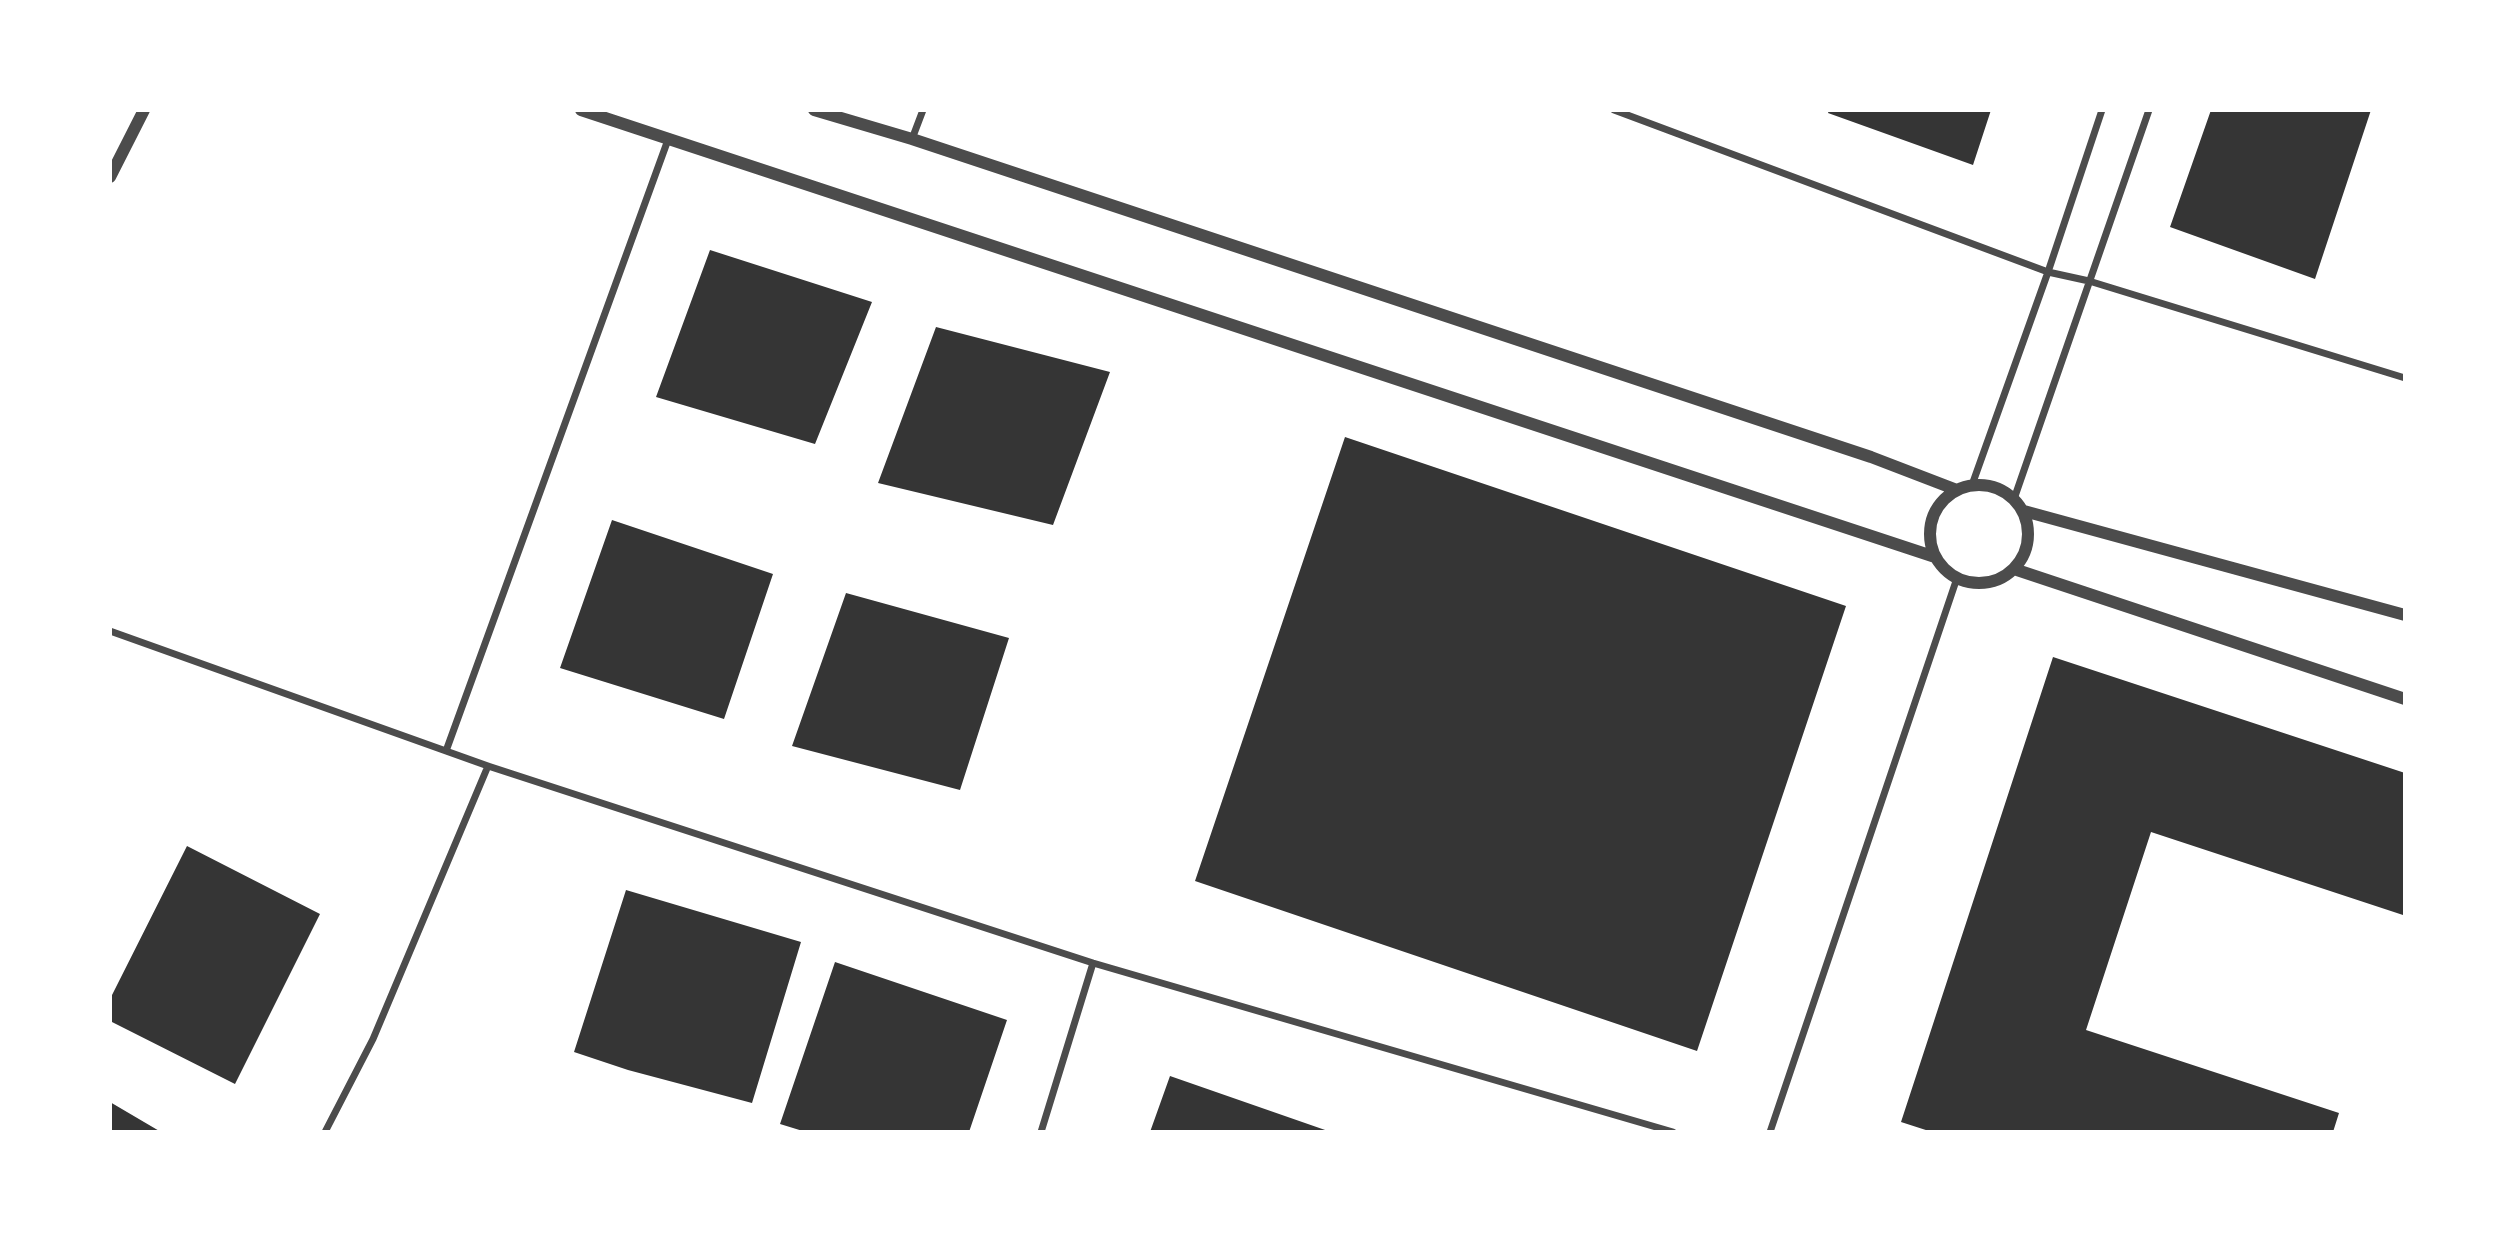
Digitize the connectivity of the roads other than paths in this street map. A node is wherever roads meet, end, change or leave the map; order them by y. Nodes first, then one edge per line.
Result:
1 (144, 110) edge
2 (581, 110) edge
3 (814, 110) edge
4 (923, 110) edge
5 (1614, 110) edge
6 (2102, 110) edge
7 (2149, 110) edge
8 (669, 137) junction
9 (912, 139) junction
10 (110, 177) edge
11 (2048, 272) junction
12 (2089, 281) junction
13 (2405, 377) edge
14 (1972, 485) junction
15 (1957, 490) junction
16 (2014, 499) junction
17 (2024, 511) junction
18 (1935, 557) junction
19 (2014, 569) junction
20 (1957, 578) junction
21 (2405, 615) edge
22 (110, 631) edge
23 (2405, 699) edge
24 (446, 751) junction
25 (488, 766) junction
26 (1093, 963) junction
27 (325, 1132) edge
28 (1041, 1132) edge
29 (1673, 1132) edge
30 (1770, 1132) edge

1 - 10 street
2 - 8 street
3 - 9 street
4 - 9 street
5 - 11 street
6 - 11 street
7 - 12 street
8 - 18 street
8 - 24 street
9 - 15 street
11 - 12 street
11 - 14 street
12 - 13 street
12 - 16 street
14 - 15 street
14 - 16 street
15 - 18 street
16 - 17 street
17 - 19 street
17 - 21 street
18 - 20 street
19 - 20 street
19 - 23 street
20 - 30 street
22 - 24 street
24 - 25 street
25 - 26 street
25 - 27 street
26 - 28 street
26 - 29 street

